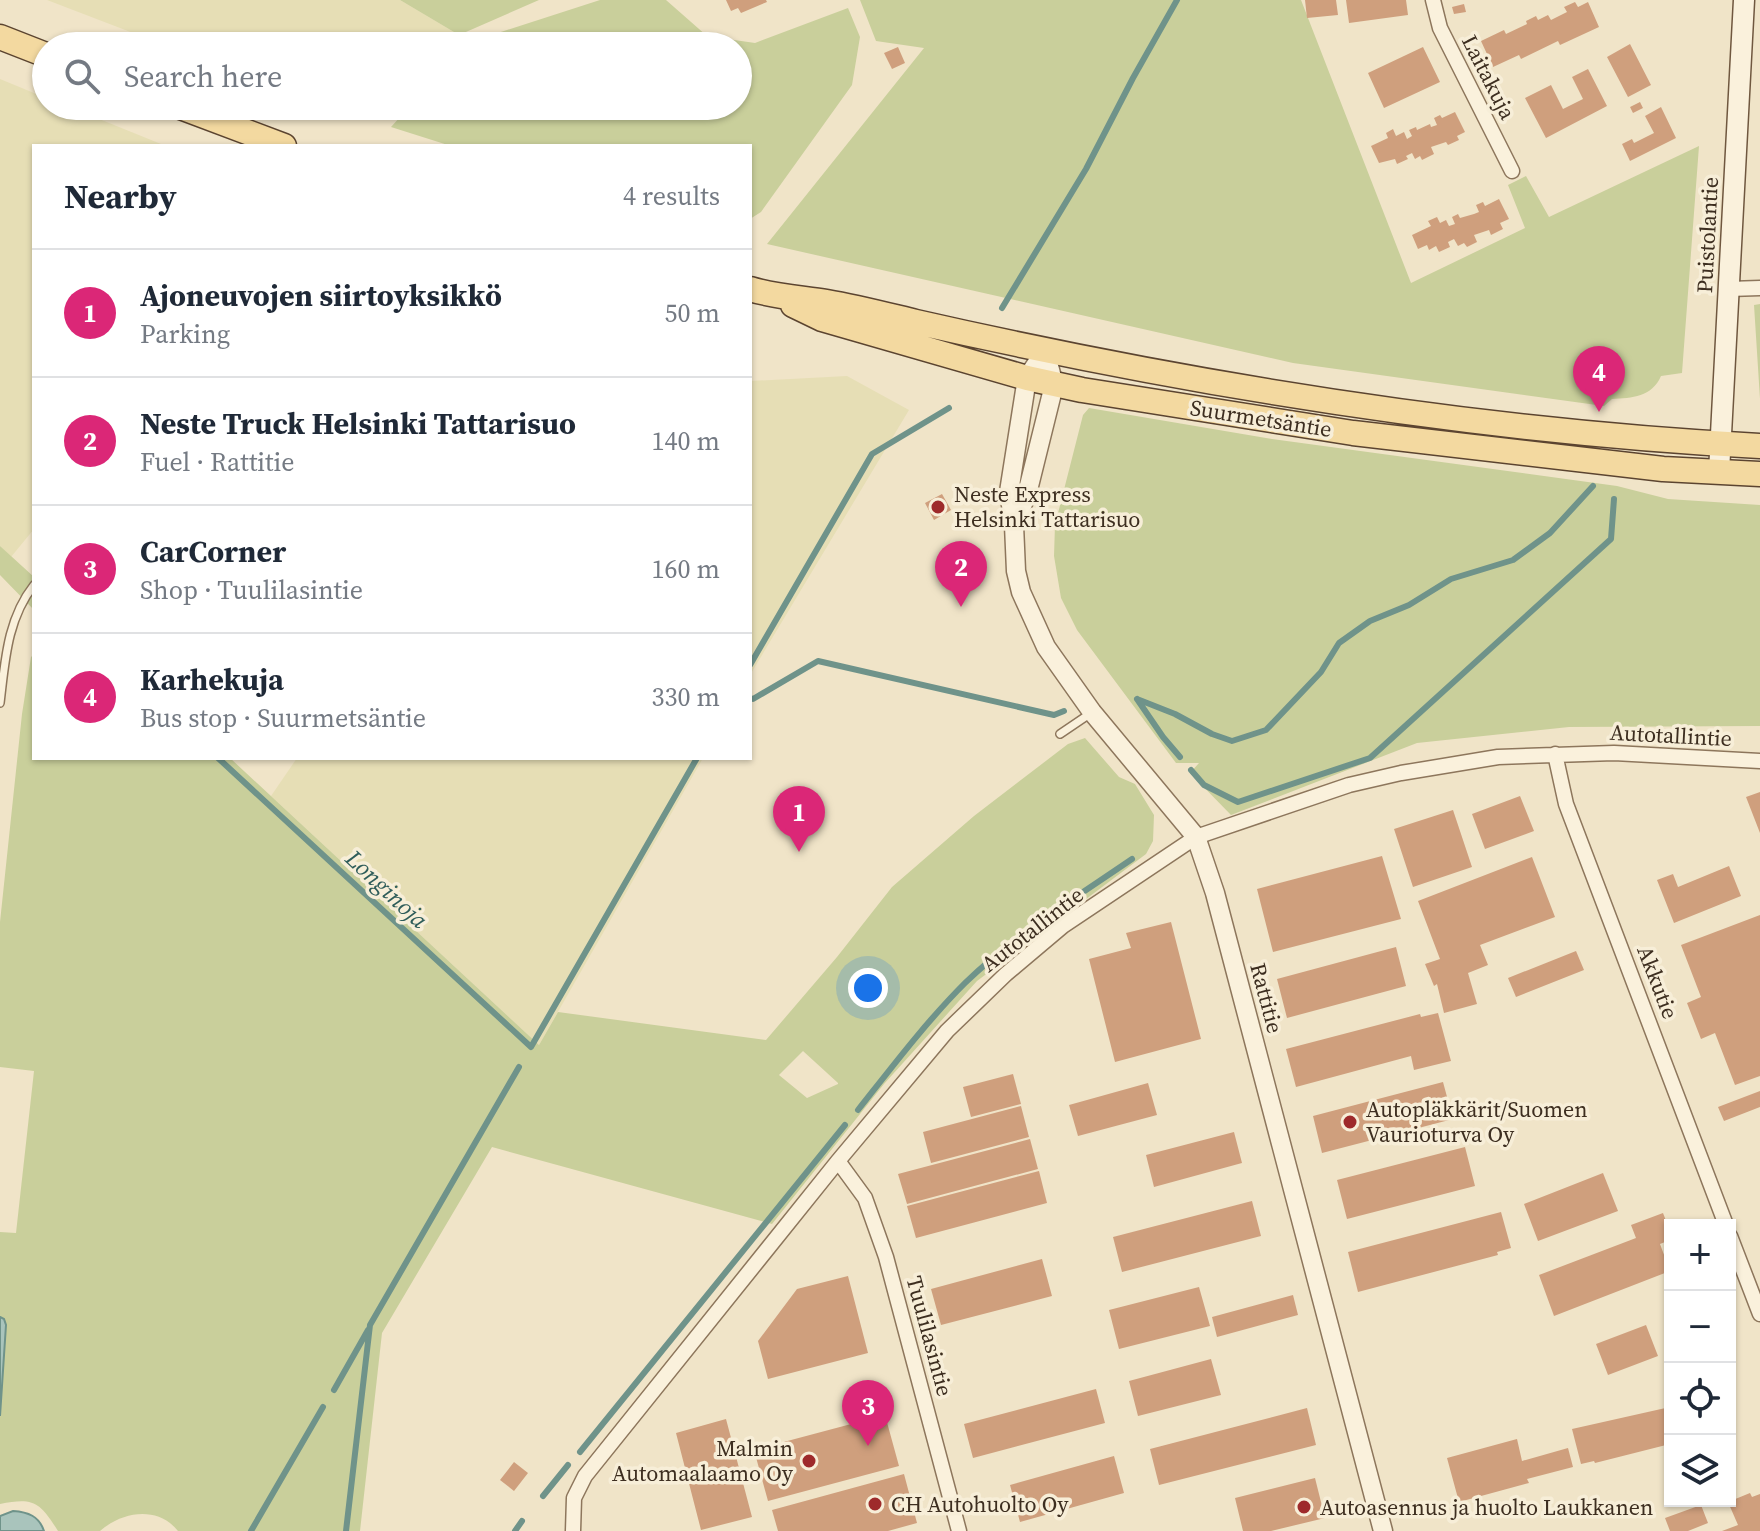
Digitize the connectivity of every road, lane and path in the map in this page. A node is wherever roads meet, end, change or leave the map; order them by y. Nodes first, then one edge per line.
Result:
1 (1433, 0) edge
2 (1744, 0) edge
3 (0, 37) edge
4 (32, 50) edge
5 (215, 120) edge
6 (279, 144) edge
7 (1512, 171) dead end
8 (1760, 288) edge
9 (1729, 289) junction
10 (752, 290) edge
11 (776, 297) junction
12 (1045, 351) junction
13 (1027, 378) junction
14 (1054, 385) junction
15 (1721, 444) junction
16 (1760, 446) edge
17 (1719, 472) junction
18 (1760, 474) edge
19 (1014, 525) junction
20 (32, 588) edge
21 (0, 703) edge
22 (1092, 712) junction
23 (1060, 734) dead end
24 (1555, 754) junction
25 (1760, 761) edge
26 (1196, 837) junction
27 (838, 1161) junction
28 (1724, 1219) edge
29 (1736, 1252) edge
30 (1760, 1314) edge
31 (573, 1531) edge
32 (959, 1531) edge
33 (1383, 1531) edge

1 - 7 street, Laitakuja
2 - 9 main road, Puistolantie
3 - 4 main road
5 - 6 main road
8 - 9 street
9 - 15 main road, Puistolantie
10 - 11 main road, Suurmetsäntie
11 - 12 main road, Suurmetsäntie
11 - 13 main road, Suurmetsäntie
12 - 13 street, Rattitie
12 - 14 street, Rattitie
12 - 15 main road, Suurmetsäntie
13 - 14 main road, Suurmetsäntie
13 - 19 street, Rattitie
14 - 17 main road, Suurmetsäntie
14 - 19 street, Rattitie
15 - 16 main road, Suurmetsäntie
15 - 17 main road, Puistolantie
17 - 18 main road, Suurmetsäntie
19 - 22 street, Rattitie
20 - 21 lane
22 - 23 lane
22 - 26 street, Rattitie
24 - 25 street, Autotallintie
24 - 26 street, Autotallintie
24 - 28 street, Akkutie
26 - 27 street, Autotallintie
26 - 33 street, Rattitie
27 - 31 street, Autotallintie
27 - 32 street, Tuulilasintie
29 - 30 street

